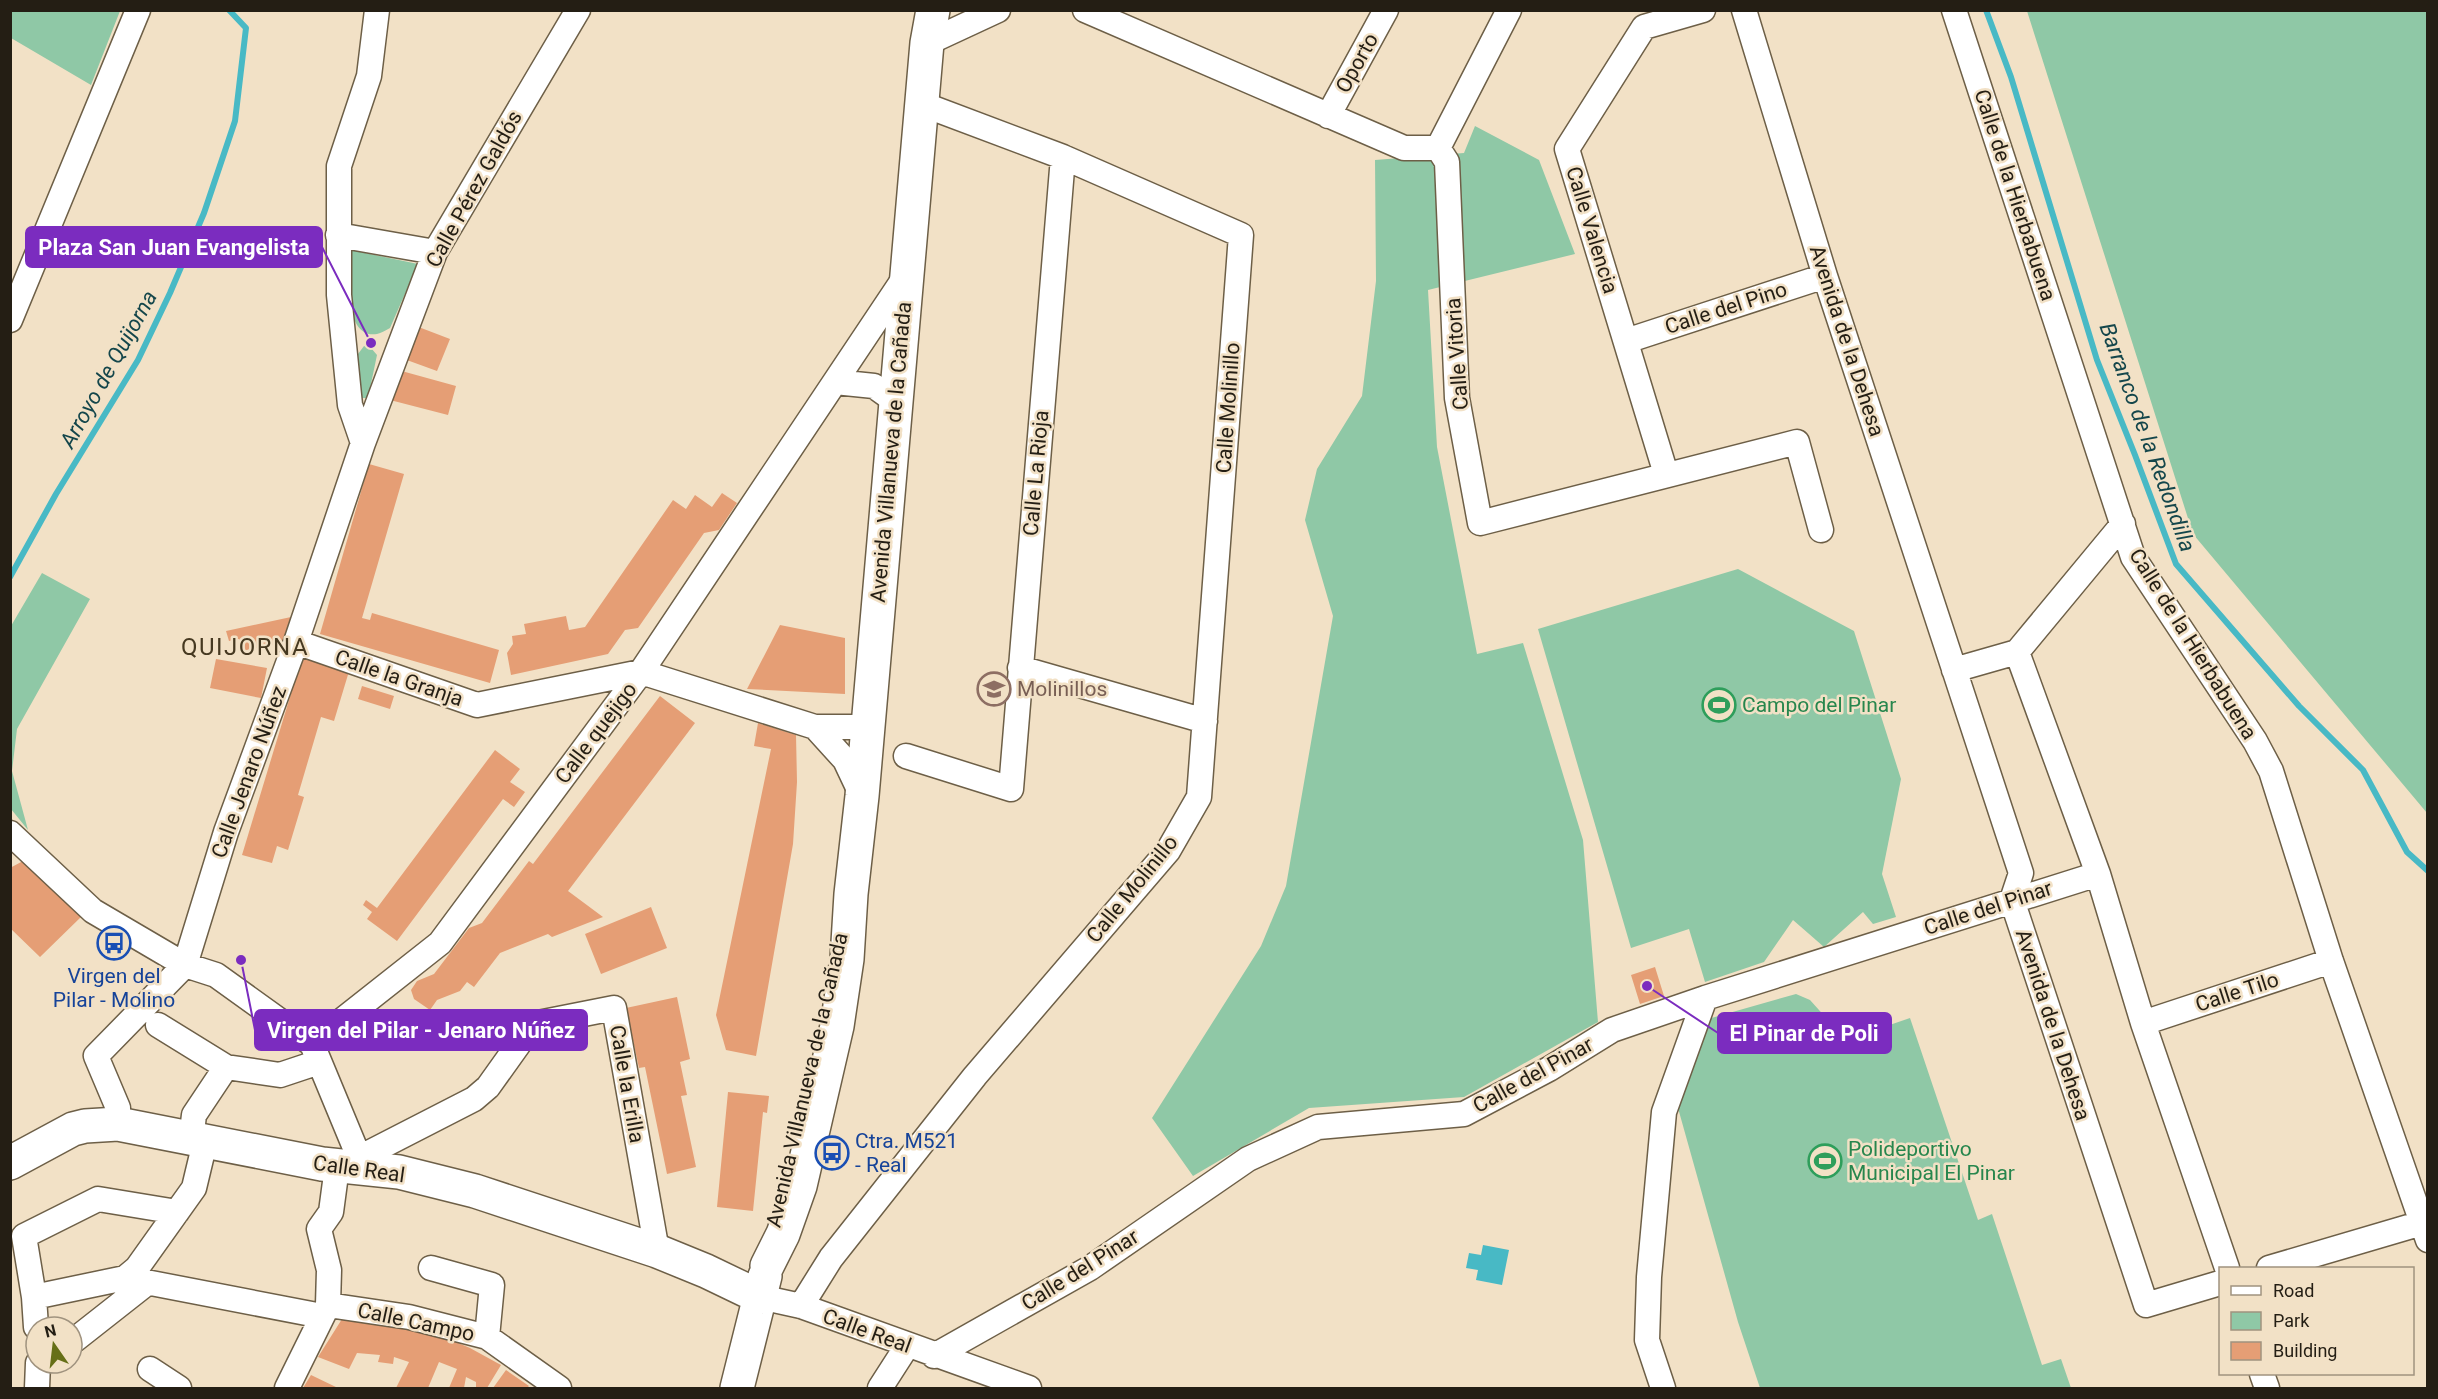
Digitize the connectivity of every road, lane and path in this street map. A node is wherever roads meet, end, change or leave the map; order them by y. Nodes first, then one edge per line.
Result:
1 (138, 10) edge
2 (377, 10) edge
3 (578, 10) edge
4 (933, 10) edge
5 (1085, 10) edge
6 (1386, 10) edge
7 (1509, 10) edge
8 (1703, 10) edge
9 (1744, 10) edge
10 (1954, 10) edge
11 (985, 12) edge
12 (927, 43) junction
13 (922, 104) junction
14 (1328, 116) junction
15 (1438, 148) junction
16 (1063, 157) junction
17 (338, 235) junction
18 (435, 252) junction
19 (906, 276) junction
20 (1826, 276) junction
21 (10, 320) edge
22 (1626, 340) junction
23 (835, 382) junction
24 (896, 401) junction
25 (363, 443) junction
26 (1666, 474) junction
27 (2123, 524) junction
28 (1821, 530) dead end
29 (296, 642) junction
30 (2017, 652) junction
31 (1020, 668) junction
32 (1954, 670) junction
33 (641, 672) junction
34 (1205, 721) junction
35 (815, 727) junction
36 (867, 727) junction
37 (906, 756) dead end
38 (862, 796) junction
39 (15, 845) edge
40 (2098, 874) junction
41 (2012, 900) junction
42 (2331, 961) junction
43 (185, 964) junction
44 (1704, 998) junction
45 (2143, 1023) junction
46 (158, 1025) dead end
47 (316, 1053) junction
48 (226, 1067) junction
49 (118, 1124) junction
50 (198, 1141) junction
51 (10, 1163) edge
52 (353, 1164) junction
53 (177, 1212) junction
54 (2425, 1231) edge
55 (657, 1251) junction
56 (2226, 1267) edge
57 (2277, 1267) edge
58 (431, 1268) dead end
59 (766, 1270) junction
60 (706, 1271) junction
61 (136, 1280) junction
62 (2219, 1283) edge
63 (34, 1297) junction
64 (801, 1306) junction
65 (325, 1310) junction
66 (35, 1315) edge
67 (84, 1330) edge
68 (487, 1337) junction
69 (907, 1346) junction
70 (934, 1356) junction
71 (150, 1369) dead end
72 (550, 1386) edge
73 (179, 1389) edge
74 (287, 1389) edge
75 (737, 1389) edge
76 (880, 1389) edge
77 (1029, 1389) edge
78 (1664, 1389) edge

1 - 21 street
2 - 17 street
3 - 18 street, Calle Pérez Galdós
4 - 12 main road, Avenida Villanueva de la Cañada
5 - 14 street
6 - 14 street, Oporto
7 - 15 street
8 - 22 street, Calle Valencia
9 - 20 street, Avenida de la Dehesa
10 - 27 street, Calle de la Hierbabuena
11 - 12 street
12 - 13 main road, Avenida Villanueva de la Cañada
13 - 16 street
13 - 19 main road, Avenida Villanueva de la Cañada
14 - 15 street
15 - 26 street, Calle Vitoria
16 - 31 street, Calle La Rioja
16 - 34 street, Calle Molinillo
17 - 18 street
17 - 25 street
18 - 25 street, Calle Pérez Galdós
19 - 23 street, Calle quejigo
19 - 24 main road, Avenida Villanueva de la Cañada
20 - 22 street, Calle del Pino
20 - 32 street, Avenida de la Dehesa
22 - 26 street, Calle Valencia
23 - 24 street
23 - 33 street, Calle quejigo
24 - 36 main road, Avenida Villanueva de la Cañada
25 - 29 street, Calle Jenaro Núñez
26 - 28 street, Calle Vitoria
27 - 30 street
27 - 42 street, Calle de la Hierbabuena
29 - 33 street, Calle la Granja
29 - 43 street, Calle Jenaro Núñez
30 - 32 street
30 - 40 street
31 - 34 street
31 - 37 street, Calle La Rioja
32 - 41 street, Avenida de la Dehesa
33 - 35 street, Calle la Granja
33 - 47 street, Calle quejigo
34 - 64 street, Calle Molinillo
35 - 36 street, Calle la Granja
35 - 38 street
36 - 38 main road, Avenida Villanueva de la Cañada
38 - 59 main road, Avenida Villanueva de la Cañada
39 - 43 street
40 - 41 street, Calle del Pinar
40 - 45 street
41 - 44 street, Calle del Pinar
41 - 62 street, Avenida de la Dehesa
42 - 45 street, Calle Tilo
42 - 54 street, Calle de la Hierbabuena
43 - 47 street
43 - 49 street
44 - 70 street, Calle del Pinar
44 - 78 street
45 - 56 street
46 - 48 street
47 - 48 street, Calle quejigo
47 - 52 street
48 - 50 street
49 - 50 main road, Calle Real
49 - 51 main road, Calle Real
50 - 52 main road, Calle Real
50 - 53 street
52 - 55 main road, Calle Real
52 - 55 street, Calle la Erilla
52 - 65 street
53 - 61 street
53 - 63 street
54 - 57 street
55 - 60 main road, Calle Real
58 - 68 street
59 - 60 main road, Calle Real
59 - 60 main road, Calle Real
59 - 64 street, Calle Real
59 - 75 main road, Avenida Villanueva de la Cañada
61 - 63 street
61 - 65 street, Calle Campo
61 - 67 street
63 - 66 street
64 - 69 street, Calle Real
65 - 68 street, Calle Campo
65 - 74 street
68 - 72 street, Calle Campo
69 - 70 street, Calle Real
69 - 76 street
70 - 77 street, Calle Real
71 - 73 street

